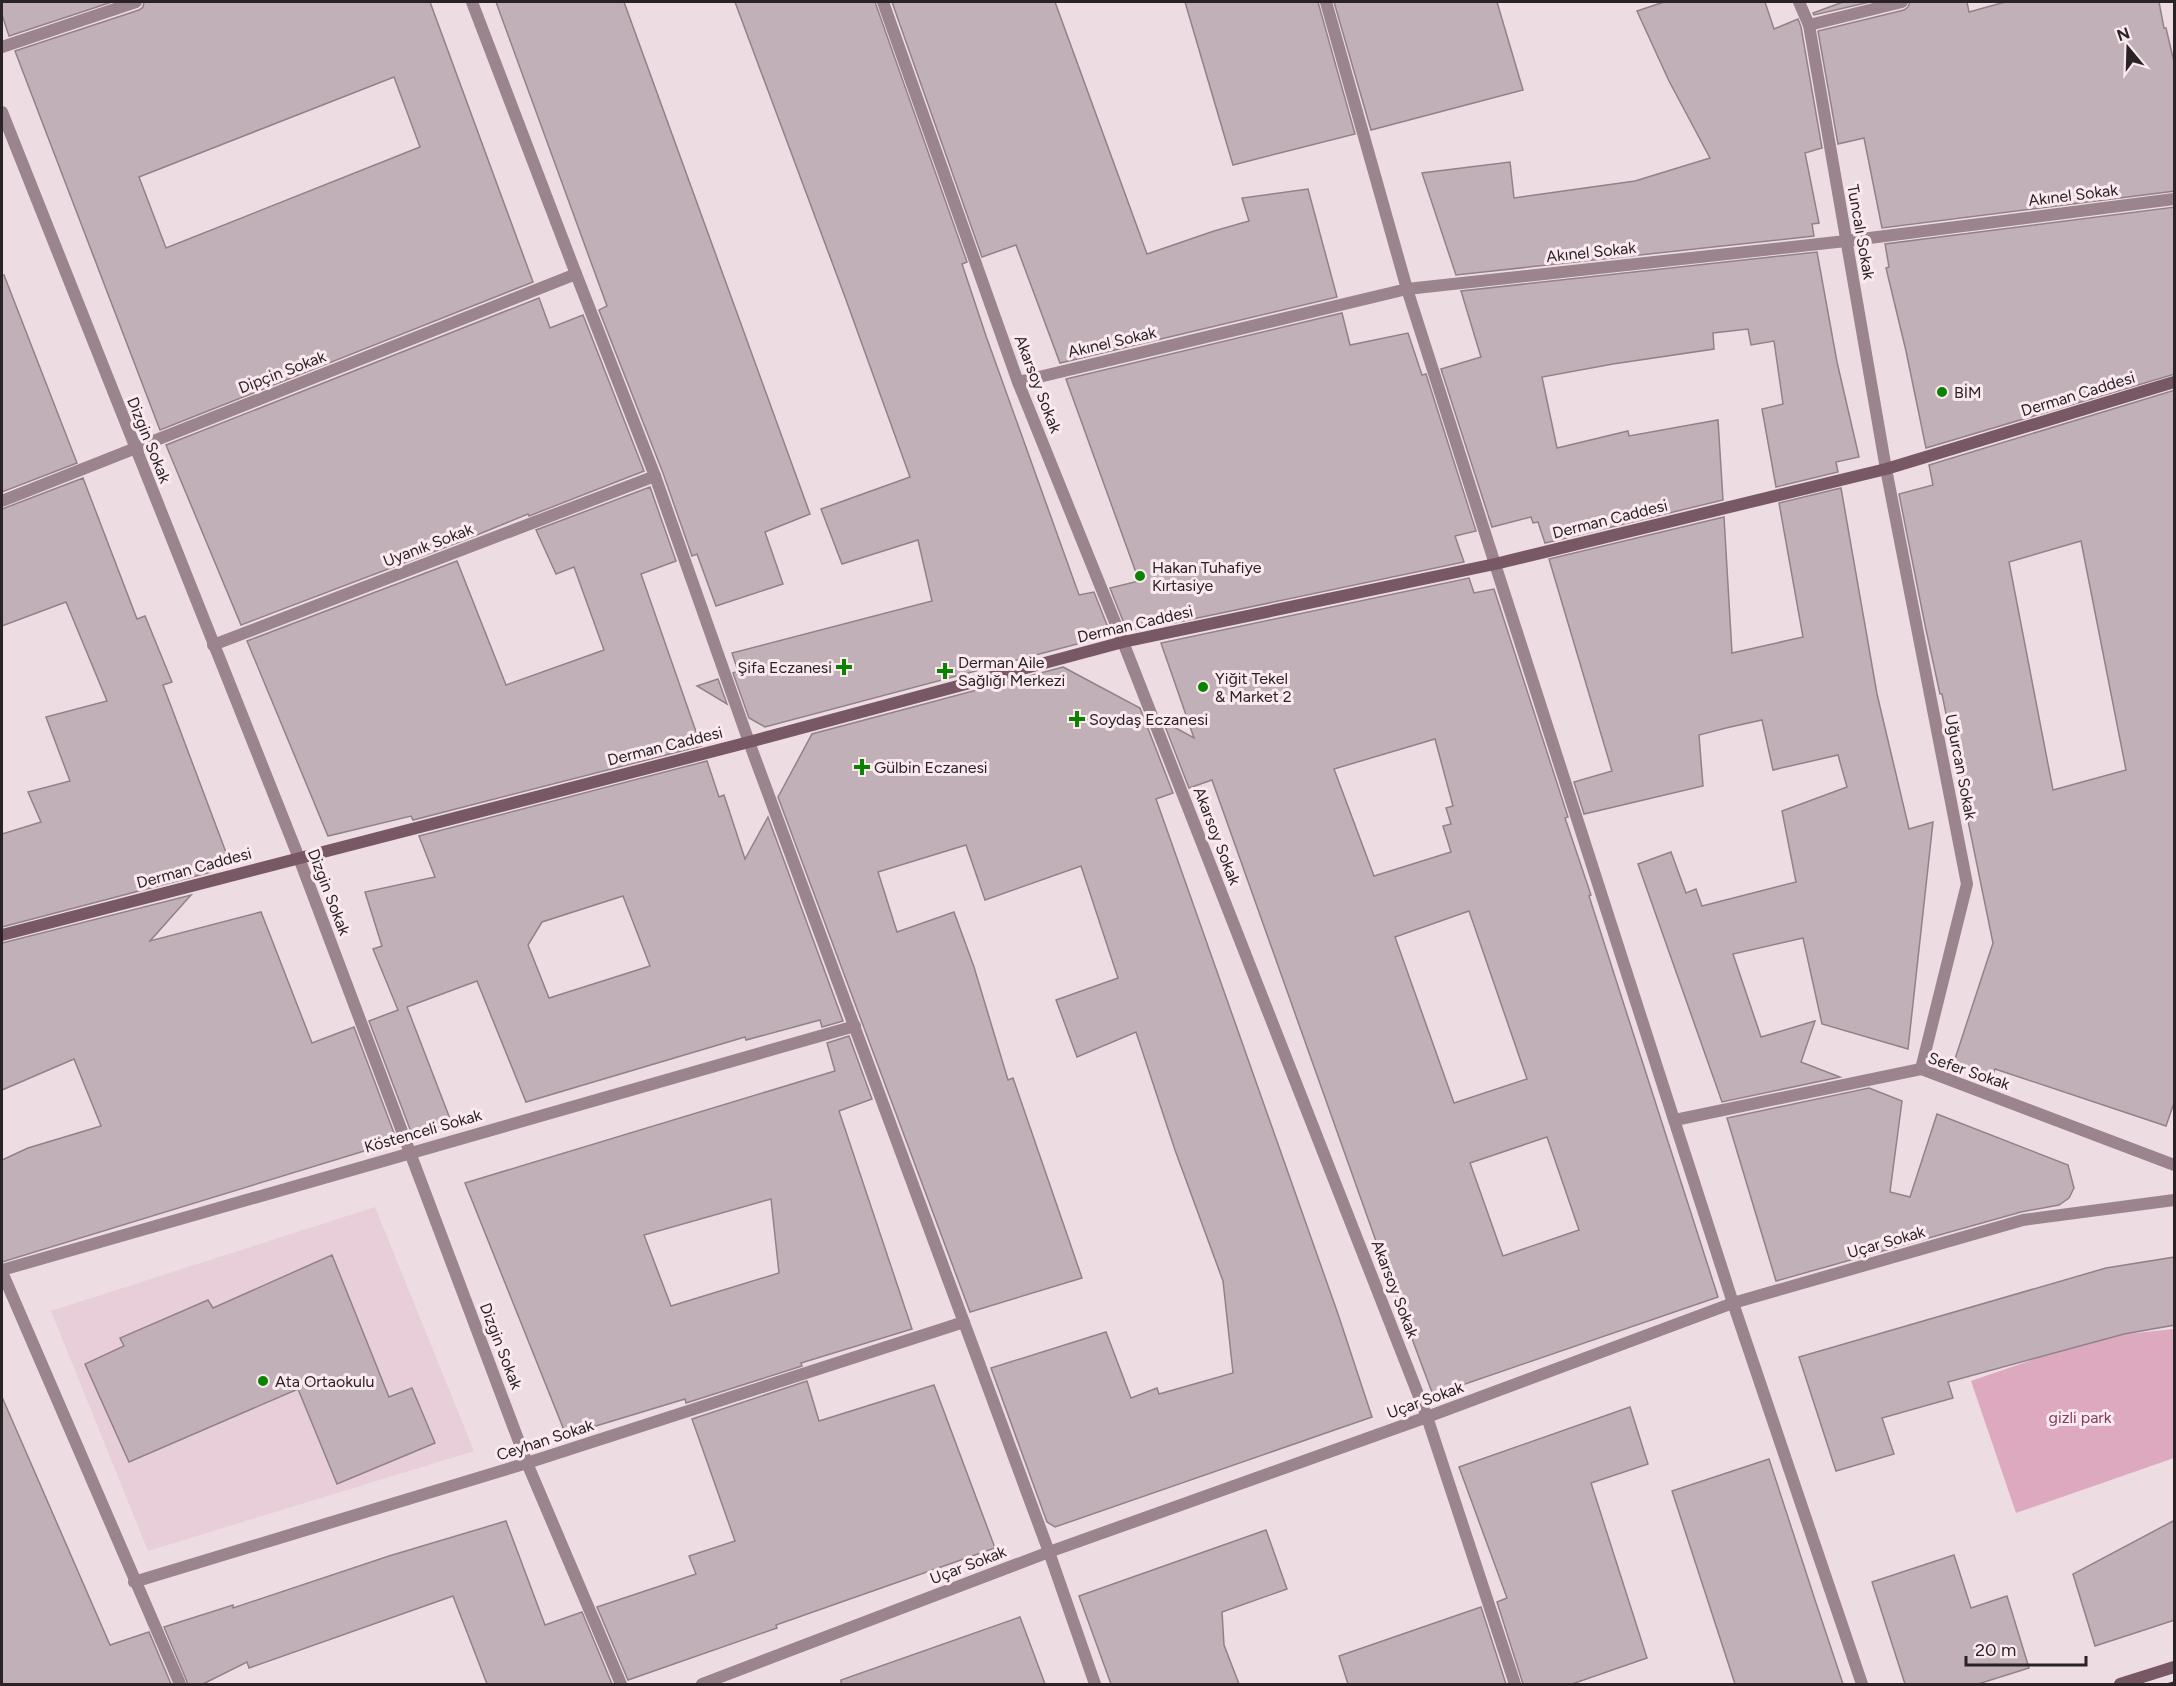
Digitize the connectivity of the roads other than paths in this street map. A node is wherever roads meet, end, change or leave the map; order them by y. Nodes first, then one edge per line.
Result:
1 (136, 2) edge
2 (472, 2) edge
3 (883, 2) edge
4 (1326, 2) edge
5 (1799, 2) edge
6 (1902, 2) edge
7 (1809, 25) junction
8 (2, 47) edge
9 (2, 116) edge
10 (2175, 199) edge
11 (1846, 241) junction
12 (576, 274) junction
13 (1407, 288) junction
14 (1018, 382) junction
15 (2175, 382) edge
16 (135, 447) junction
17 (1886, 469) junction
18 (656, 476) junction
19 (2, 501) edge
20 (1495, 564) junction
21 (1123, 642) junction
22 (213, 645) junction
23 (749, 742) junction
24 (299, 858) junction
25 (2, 935) edge
26 (855, 1026) junction
27 (1921, 1069) junction
28 (1675, 1120) junction
29 (409, 1152) junction
30 (2175, 1165) edge
31 (2175, 1200) edge
32 (2, 1271) edge
33 (1733, 1303) junction
34 (964, 1322) junction
35 (1427, 1417) junction
36 (527, 1463) junction
37 (1049, 1552) junction
38 (134, 1582) junction
39 (2175, 1667) edge
40 (180, 1684) edge
41 (621, 1684) edge
42 (702, 1684) edge
43 (1095, 1684) edge
44 (1515, 1684) edge
45 (1862, 1684) edge
46 (2120, 1684) edge

1 - 8 street
2 - 12 street
3 - 14 street, Akarsoy Sokak
4 - 13 street
5 - 7 street, Tuncalı Sokak
6 - 7 street
7 - 11 street, Tuncalı Sokak
9 - 16 street, Dizgin Sokak
10 - 11 street, Akınel Sokak
11 - 13 street, Akınel Sokak
11 - 17 street, Tuncalı Sokak
12 - 16 street, Dipçin Sokak
12 - 18 street
13 - 14 street, Akınel Sokak
13 - 20 street
14 - 21 street, Akarsoy Sokak
15 - 17 main road, Derman Caddesi
16 - 19 street, Dipçin Sokak
16 - 22 street, Dizgin Sokak
17 - 20 main road, Derman Caddesi
17 - 27 street, Uğurcan Sokak
18 - 22 street, Uyanık Sokak
18 - 23 street
20 - 21 main road, Derman Caddesi
20 - 28 street
21 - 23 main road, Derman Caddesi
21 - 35 street, Akarsoy Sokak
22 - 24 street, Dizgin Sokak
23 - 24 main road, Derman Caddesi
23 - 26 street
24 - 25 main road, Derman Caddesi
24 - 29 street, Dizgin Sokak
26 - 29 street, Köstenceli Sokak
26 - 34 street
27 - 28 street, Sefer Sokak
27 - 30 street, Sefer Sokak
28 - 33 street
29 - 32 street, Köstenceli Sokak
29 - 36 street, Dizgin Sokak
31 - 33 street, Uçar Sokak
32 - 38 street
33 - 35 street, Uçar Sokak
33 - 45 street
34 - 36 street, Ceyhan Sokak
34 - 37 street
35 - 37 street, Uçar Sokak
35 - 44 street, Akarsoy Sokak
36 - 38 street, Ceyhan Sokak
36 - 41 street, Dizgin Sokak
37 - 42 street, Uçar Sokak
37 - 43 street
38 - 40 street
39 - 46 main road

